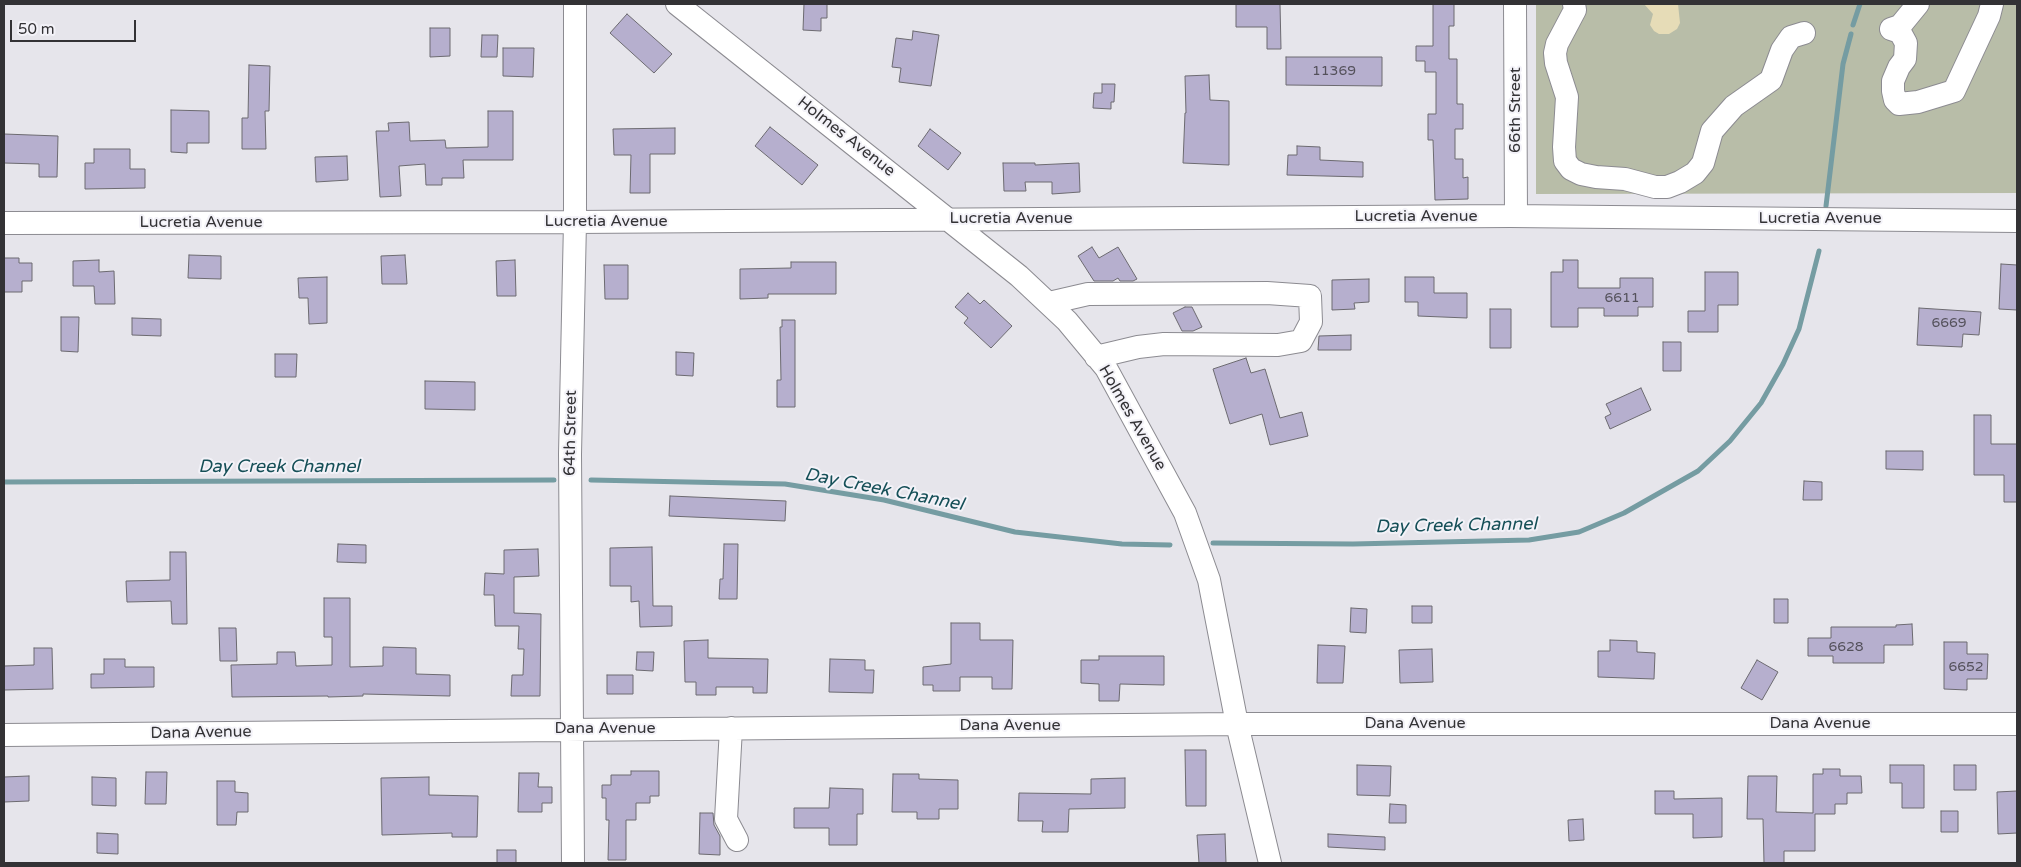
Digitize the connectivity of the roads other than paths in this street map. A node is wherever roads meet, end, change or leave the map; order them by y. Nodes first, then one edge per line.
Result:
1 (575, 4) edge
2 (678, 4) edge
3 (1516, 4) edge
4 (1574, 4) edge
5 (1918, 4) edge
6 (1992, 4) edge
7 (1804, 33) dead end
8 (1516, 216) junction
9 (951, 220) junction
10 (575, 222) junction
11 (2017, 222) edge
12 (4, 223) edge
13 (1049, 303) junction
14 (1096, 356) junction
15 (1237, 724) junction
16 (2017, 724) edge
17 (731, 728) junction
18 (574, 729) junction
19 (4, 735) edge
20 (737, 840) dead end
21 (574, 863) edge
22 (1270, 863) edge

1 - 10 street, 64th Street
2 - 9 street, Holmes Avenue
3 - 8 street, 66th Street
4 - 7 street
5 - 6 street
8 - 9 street, Lucretia Avenue
8 - 11 street, Lucretia Avenue
9 - 10 street, Lucretia Avenue
9 - 13 street, Holmes Avenue
10 - 12 street, Lucretia Avenue
10 - 18 street, 64th Street
13 - 14 street, Holmes Avenue
13 - 14 street
14 - 15 street, Holmes Avenue
15 - 16 street, Dana Avenue
15 - 17 street, Dana Avenue
15 - 22 street, Holmes Avenue
17 - 18 street, Dana Avenue
17 - 20 street
18 - 19 street, Dana Avenue
18 - 21 street, 64th Street

